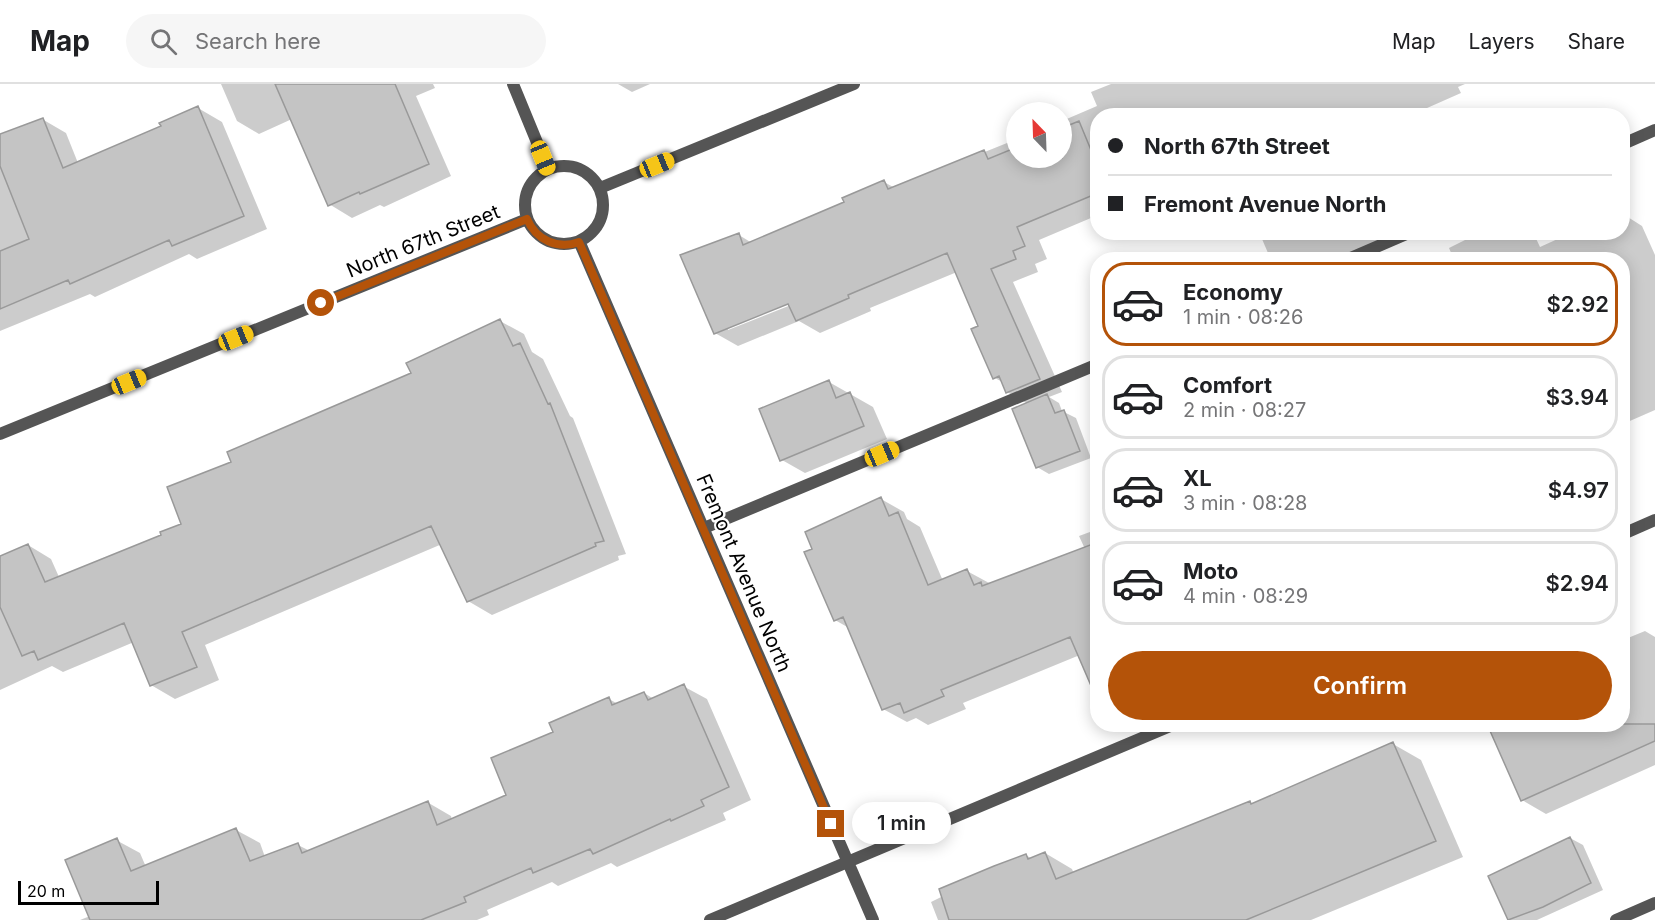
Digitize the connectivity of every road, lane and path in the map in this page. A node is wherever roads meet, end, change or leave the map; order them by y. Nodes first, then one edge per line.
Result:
1 (513, 84) edge
2 (854, 84) edge
3 (1655, 130) edge
4 (1630, 141) edge
5 (548, 169) junction
6 (600, 188) junction
7 (527, 219) junction
8 (1393, 240) edge
9 (579, 242) junction
10 (1365, 252) edge
11 (1090, 367) edge
12 (0, 434) edge
13 (1655, 520) edge
14 (704, 528) junction
15 (1630, 531) edge
16 (1156, 732) edge
17 (847, 862) junction
18 (1655, 903) edge
19 (710, 920) edge
20 (873, 920) edge
21 (1616, 920) edge

1 - 5 street
2 - 6 street
3 - 4 street
5 - 6 street
5 - 7 street
6 - 9 street
7 - 9 street
7 - 12 street, North 67th Street
8 - 10 street
9 - 14 street, Fremont Avenue North
11 - 14 street
13 - 15 street
14 - 17 street, Fremont Avenue North
16 - 17 street
17 - 19 street
17 - 20 street, Fremont Avenue North
18 - 21 street

